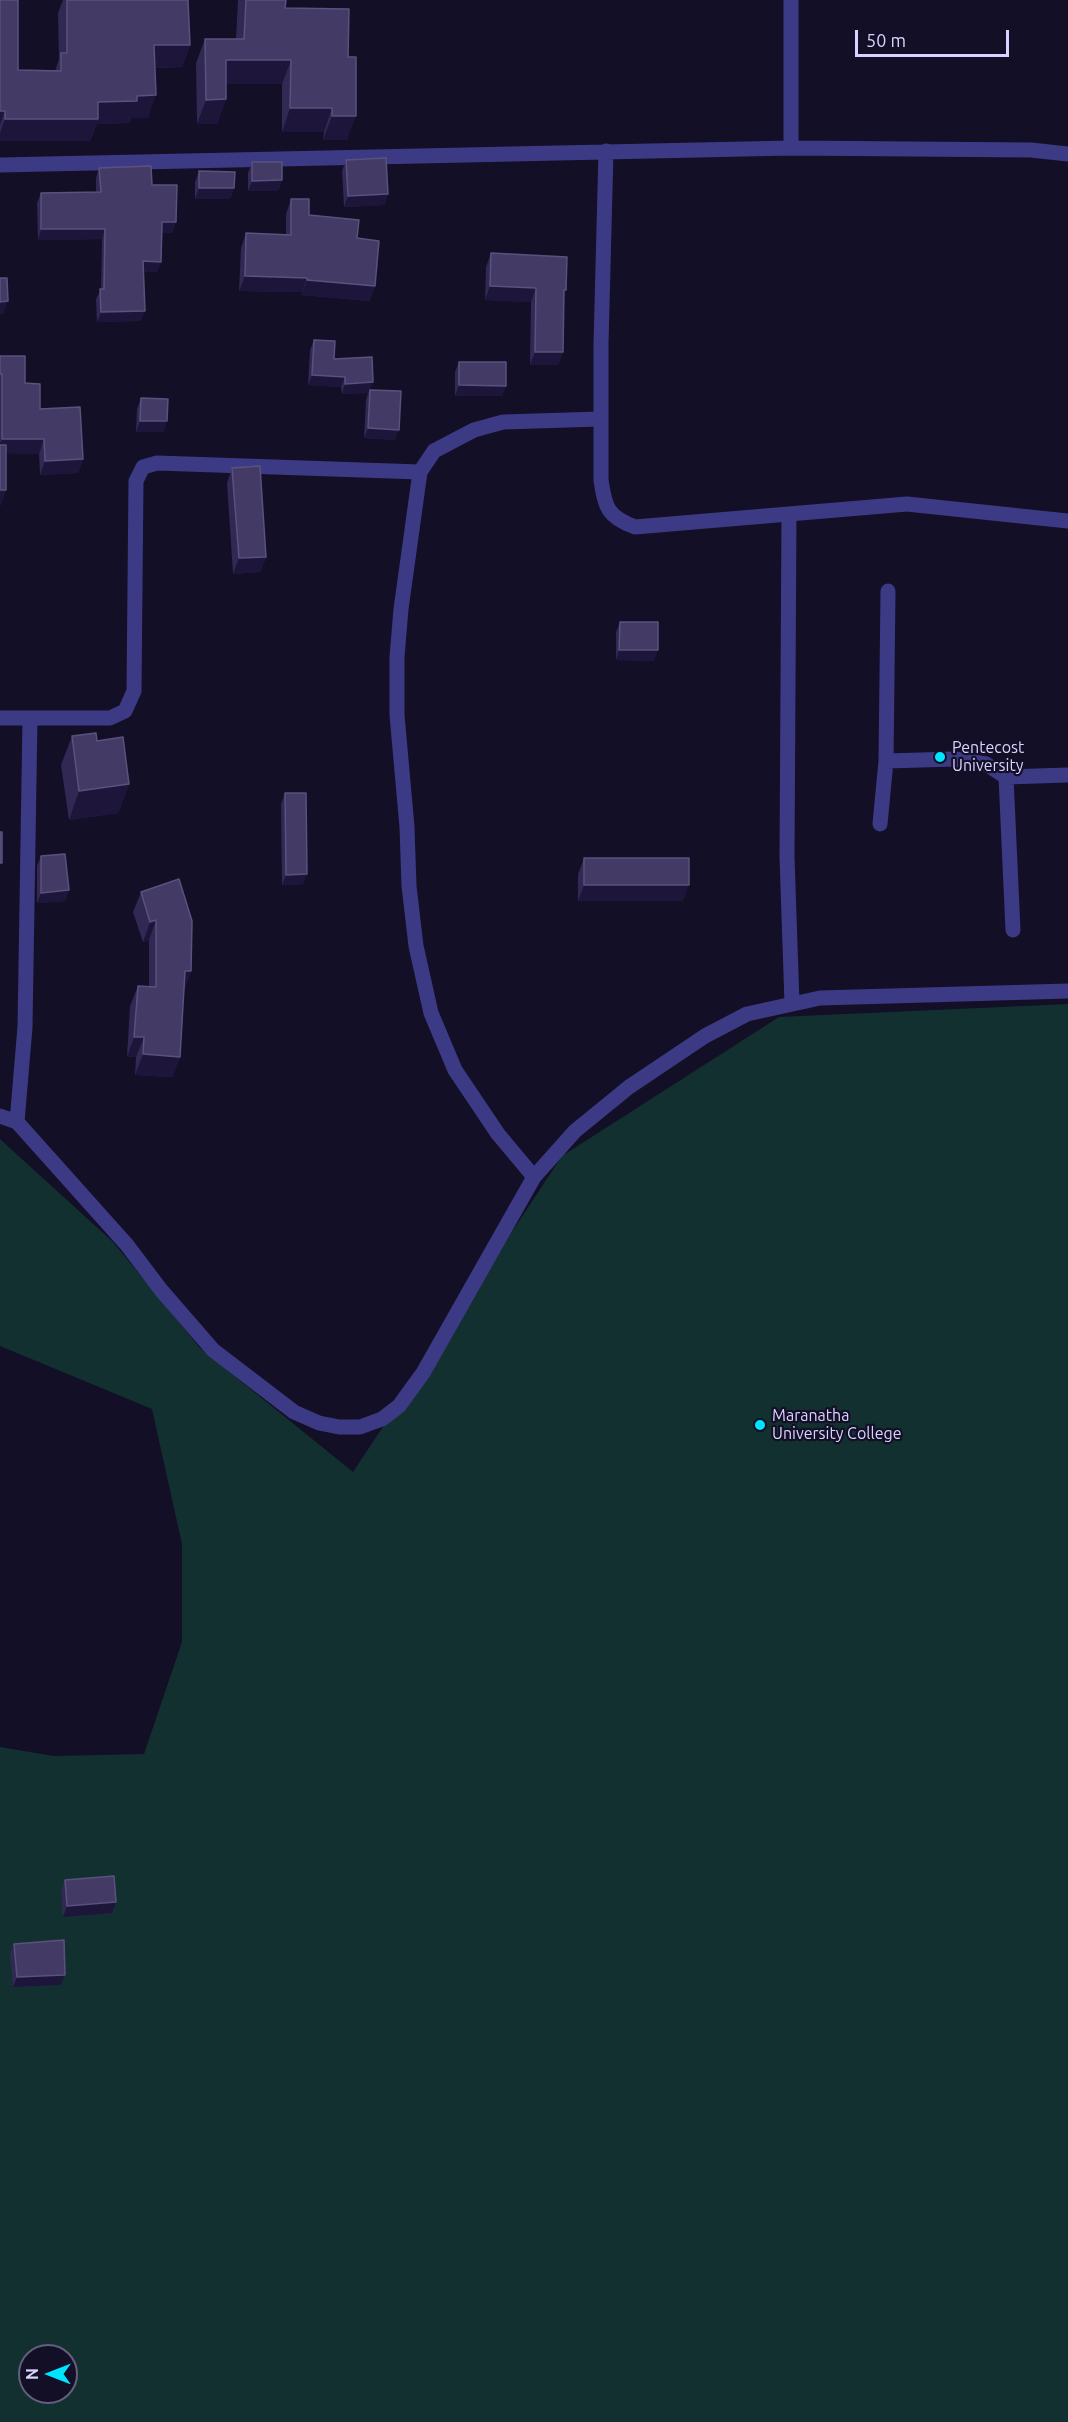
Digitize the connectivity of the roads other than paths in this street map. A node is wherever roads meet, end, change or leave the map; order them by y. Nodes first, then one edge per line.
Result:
1 (791, 0) edge
2 (791, 148) junction
3 (606, 151) junction
4 (1068, 154) edge
5 (0, 165) edge
6 (600, 419) junction
7 (420, 472) junction
8 (789, 514) junction
9 (1068, 521) edge
10 (888, 591) dead end
11 (0, 718) edge
12 (30, 718) junction
13 (886, 761) junction
14 (1068, 775) edge
15 (1006, 777) junction
16 (880, 824) dead end
17 (1013, 930) dead end
18 (1068, 992) edge
19 (792, 1003) junction
20 (0, 1116) edge
21 (17, 1122) junction
22 (534, 1177) junction

1 - 2 street
2 - 3 street
2 - 4 street
3 - 5 street
3 - 6 street
6 - 7 street
6 - 8 street
7 - 12 street
7 - 22 street
8 - 9 street
8 - 19 street
10 - 13 street
11 - 12 street
12 - 21 street
13 - 15 street
13 - 16 street
14 - 15 street
15 - 17 street
18 - 19 street
19 - 22 street
20 - 21 street
21 - 22 street

